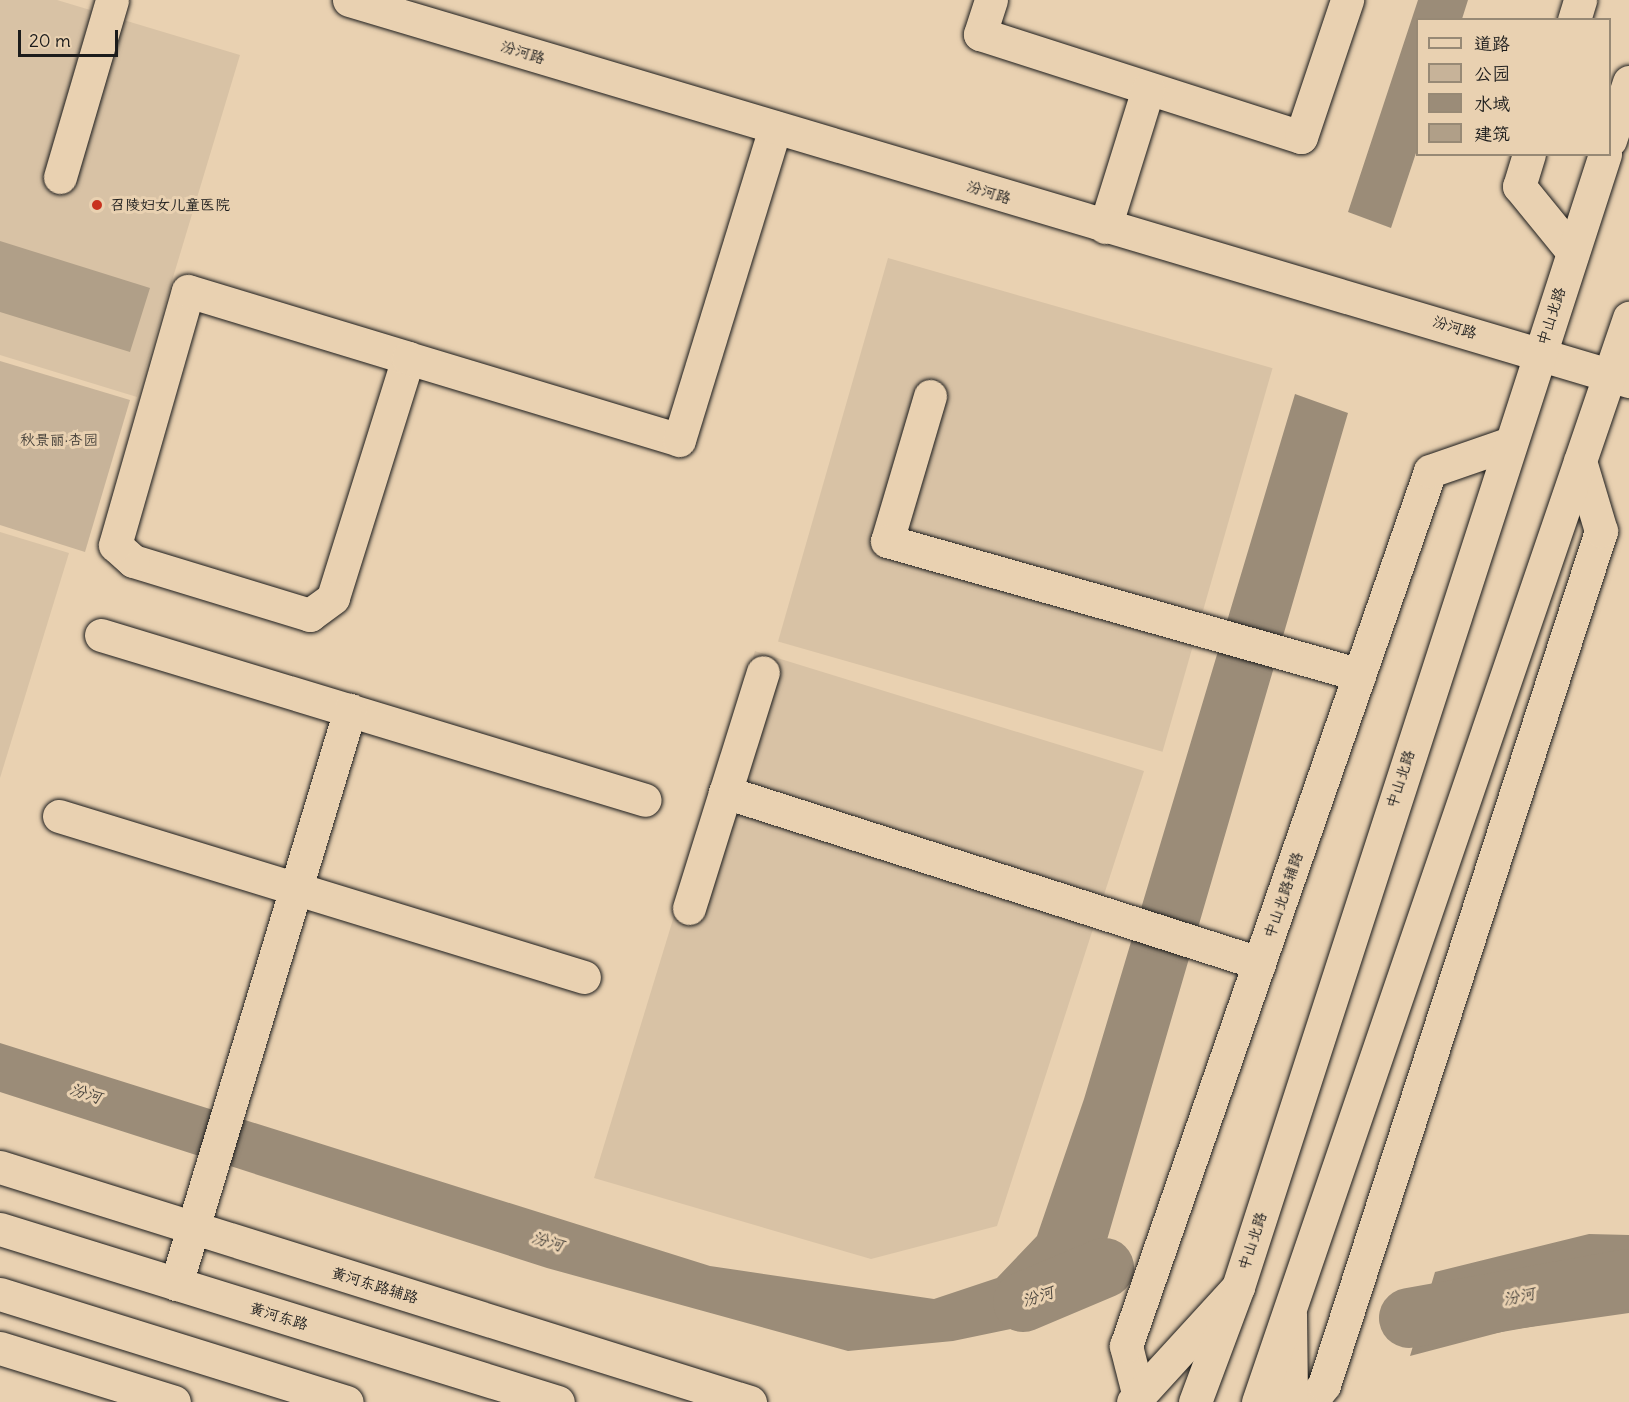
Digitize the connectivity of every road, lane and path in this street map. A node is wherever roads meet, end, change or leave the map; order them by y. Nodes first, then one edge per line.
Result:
1 (112, 0) edge
2 (349, 0) edge
3 (991, 0) edge
4 (1347, 0) edge
5 (1580, 0) edge
6 (1575, 18) edge
7 (1629, 81) edge
8 (1148, 89) junction
9 (775, 128) junction
10 (1611, 137) edge
11 (1528, 156) edge
12 (1604, 156) edge
13 (60, 177) dead end
14 (1105, 227) junction
15 (1572, 251) junction
16 (1629, 318) edge
17 (1538, 353) junction
18 (408, 358) junction
19 (1620, 378) edge
20 (930, 396) dead end
21 (1508, 444) junction
22 (1580, 461) junction
23 (101, 635) dead end
24 (763, 672) dead end
25 (1359, 675) junction
26 (350, 710) junction
27 (725, 792) junction
28 (645, 800) dead end
29 (59, 816) dead end
30 (296, 889) junction
31 (689, 908) dead end
32 (1259, 963) junction
33 (584, 977) dead end
34 (0, 1167) edge
35 (193, 1227) junction
36 (0, 1229) edge
37 (176, 1284) junction
38 (1238, 1287) junction
39 (0, 1294) edge
40 (1290, 1304) junction
41 (0, 1348) edge
42 (1136, 1400) edge
43 (174, 1402) edge
44 (347, 1402) edge
45 (558, 1402) edge
46 (750, 1402) edge
47 (1195, 1402) edge
48 (1258, 1402) edge
49 (1291, 1402) edge
50 (1311, 1402) edge

1 - 13 street
2 - 9 street, 汾河路
3 - 8 street
4 - 8 street
5 - 6 street
7 - 10 street
8 - 14 street
9 - 14 street, 汾河路
9 - 18 street
11 - 15 street
12 - 15 street, 中山北路
14 - 17 street, 汾河路
15 - 17 street, 中山北路
16 - 19 street
17 - 19 street, 汾河路
17 - 21 street, 中山北路
18 - 18 street
19 - 22 street
20 - 25 street
21 - 25 street, 中山北路辅路
21 - 38 street, 中山北路
22 - 40 street
22 - 50 street
23 - 26 street
24 - 27 street
25 - 32 street, 中山北路辅路
26 - 28 street
26 - 30 street
27 - 31 street
27 - 32 street
29 - 30 street
30 - 33 street
30 - 35 street
32 - 42 street, 中山北路辅路
34 - 35 street, 黄河东路辅路
35 - 37 street
35 - 46 street, 黄河东路辅路
36 - 37 street, 黄河东路
37 - 45 street, 黄河东路
38 - 42 street
38 - 47 street, 中山北路
39 - 44 street
40 - 48 street
40 - 49 street
41 - 43 street

